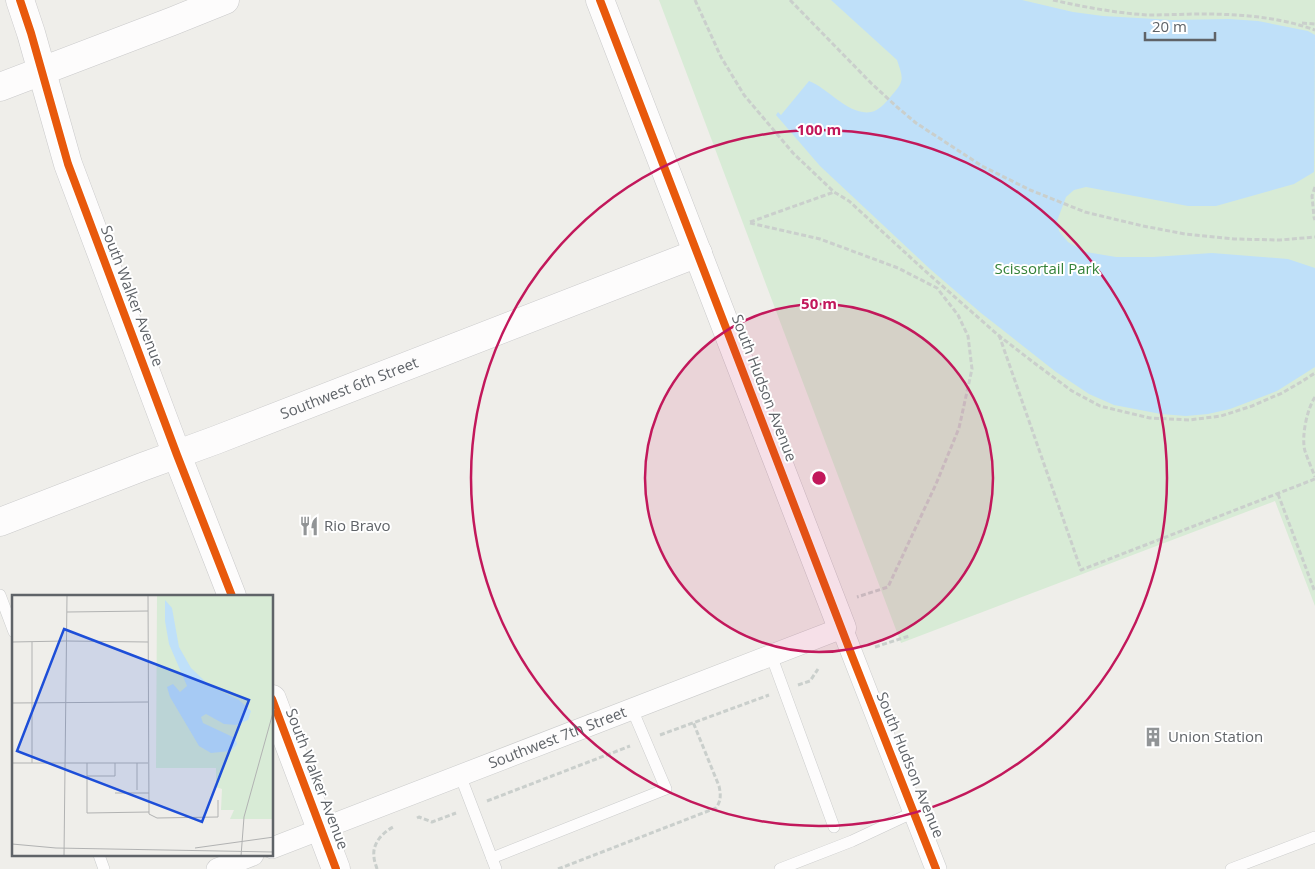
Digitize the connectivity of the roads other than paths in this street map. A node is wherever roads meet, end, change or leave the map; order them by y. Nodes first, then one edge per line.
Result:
1 (20, 0) edge
2 (225, 0) edge
3 (600, 0) edge
4 (41, 70) junction
5 (0, 87) edge
6 (698, 253) junction
7 (176, 455) junction
8 (0, 522) edge
9 (0, 595) edge
10 (232, 595) edge
11 (12, 627) edge
12 (842, 628) junction
13 (771, 655) junction
14 (274, 704) edge
15 (632, 709) junction
16 (460, 775) junction
17 (914, 812) junction
18 (834, 827) dead end
19 (321, 829) junction
20 (1315, 836) edge
21 (274, 847) edge
22 (99, 856) edge
23 (250, 856) edge
24 (492, 858) junction
25 (104, 869) edge
26 (217, 869) edge
27 (336, 869) edge
28 (496, 869) edge
29 (780, 869) edge
30 (936, 869) edge
31 (1231, 869) edge

1 - 4 street, South Walker Avenue
2 - 4 street
3 - 6 street, South Hudson Avenue
4 - 5 street
4 - 7 street, South Walker Avenue
6 - 7 street, Southwest 6th Street
6 - 12 street, South Hudson Avenue
7 - 8 street, Southwest 6th Street
7 - 10 street, South Walker Avenue
9 - 11 lane
12 - 13 street, Southwest 7th Street
12 - 17 street, South Hudson Avenue
13 - 15 street, Southwest 7th Street
13 - 18 lane
14 - 19 street, South Walker Avenue
15 - 16 street, Southwest 7th Street
15 - 24 lane
16 - 19 street, Southwest 7th Street
16 - 24 lane
17 - 29 lane
17 - 30 street, South Hudson Avenue
19 - 21 street, Southwest 7th Street
19 - 27 street, South Walker Avenue
20 - 31 lane
22 - 25 lane
23 - 26 street
24 - 28 lane

